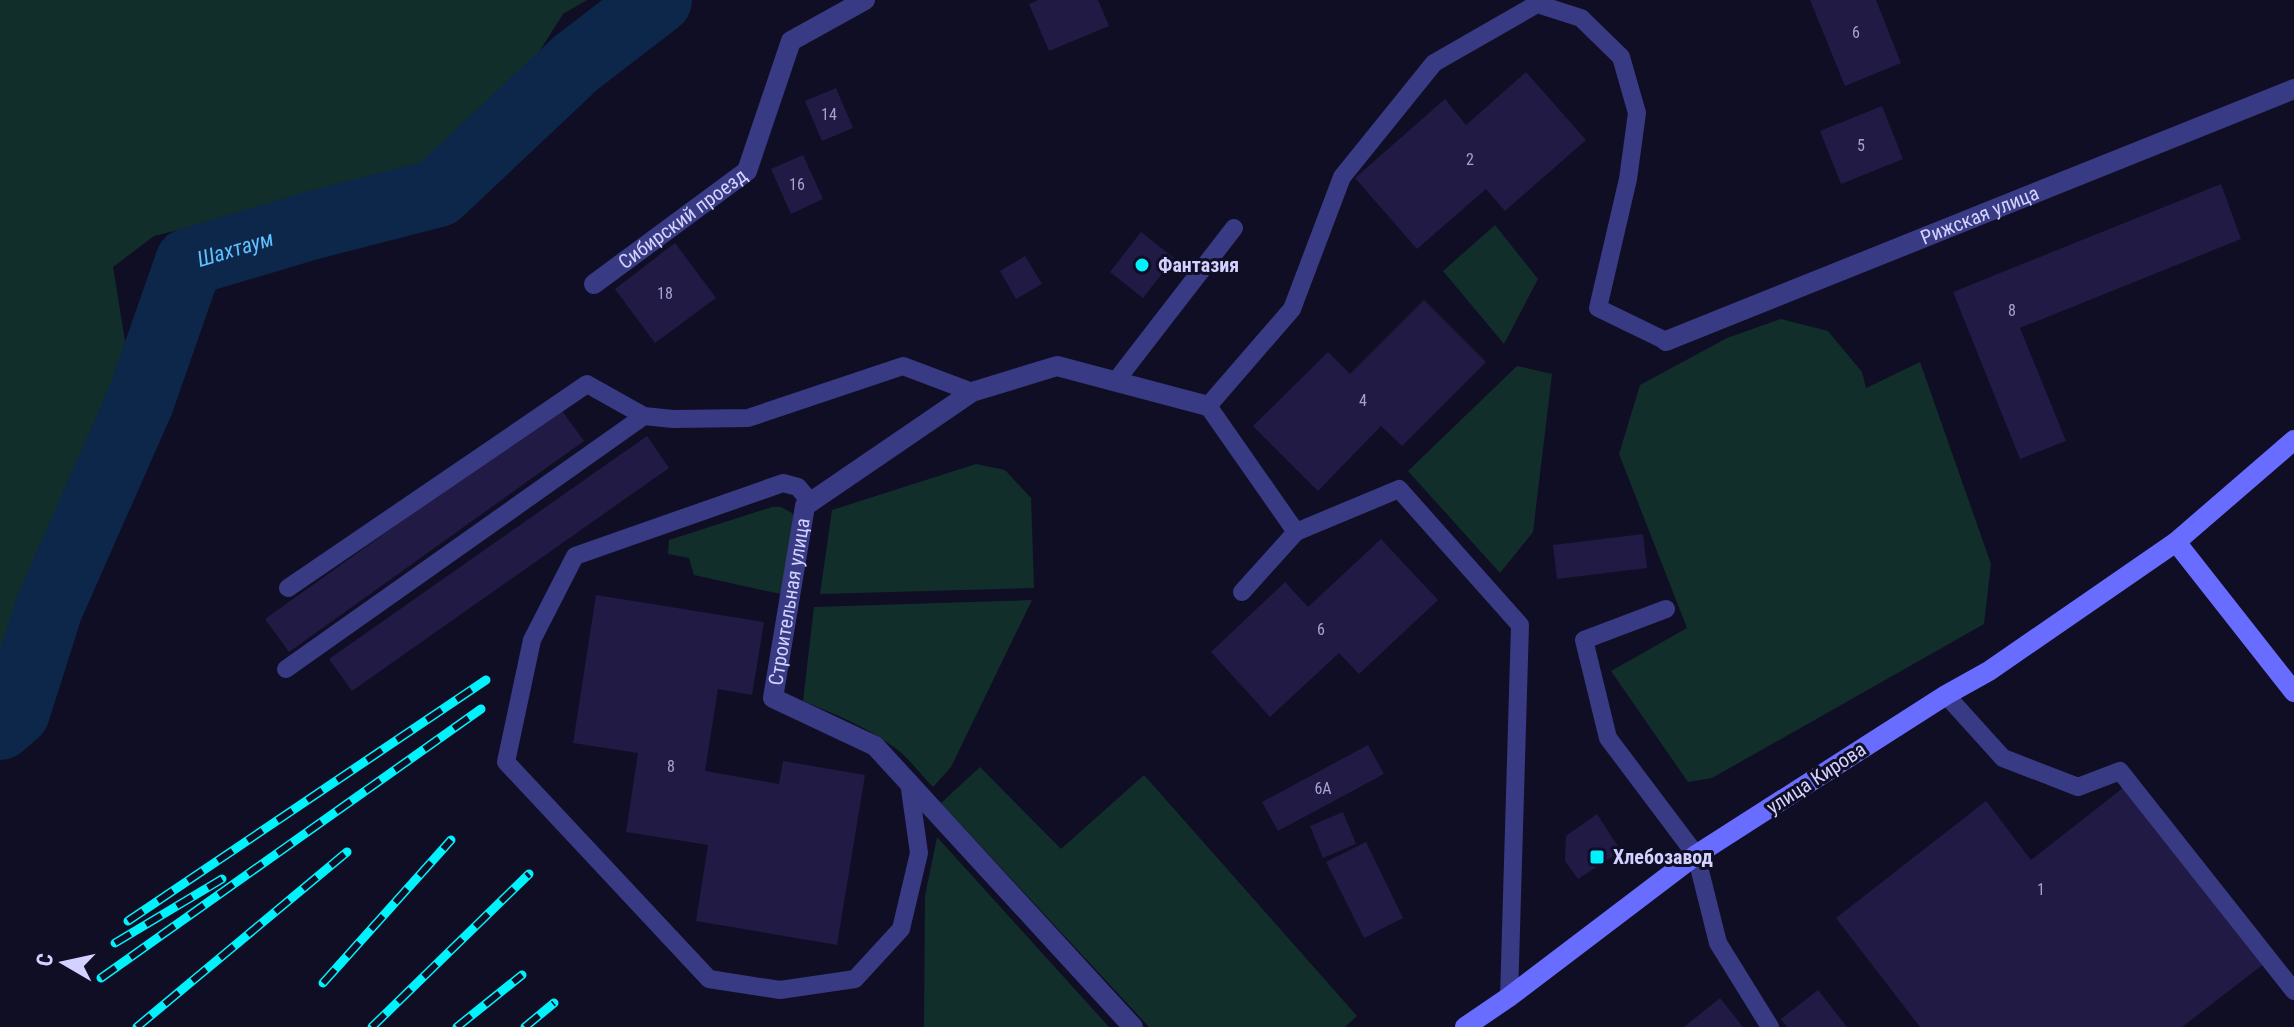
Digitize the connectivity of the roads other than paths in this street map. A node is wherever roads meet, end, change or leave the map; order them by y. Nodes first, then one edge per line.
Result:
1 (865, 0) edge
2 (2294, 89) edge
3 (1234, 228) dead end
4 (594, 284) dead end
5 (1666, 341) joint
6 (1115, 382) junction
7 (972, 392) junction
8 (1208, 406) junction
9 (644, 416) junction
10 (2294, 440) edge
11 (811, 503) junction
12 (1296, 532) junction
13 (2176, 542) junction
14 (288, 588) dead end
15 (1242, 592) dead end
16 (1666, 609) dead end
17 (286, 669) dead end
18 (2294, 692) edge
19 (1946, 695) junction
20 (909, 782) junction
21 (1696, 855) junction
22 (2294, 991) edge
23 (1509, 997) junction
24 (1133, 1027) edge
25 (1465, 1027) edge
26 (1770, 1027) edge

1 - 4 street, Сибирский проезд
2 - 5 street, Рижская улица
3 - 6 lane
5 - 8 lane
6 - 7 street, Строительная улица
6 - 8 street, Строительная улица
7 - 9 lane
7 - 11 street, Строительная улица
8 - 12 lane
9 - 14 lane
9 - 17 lane
10 - 13 street, улица Кирова
11 - 20 street, Строительная улица
11 - 20 lane
12 - 15 lane
12 - 23 lane
13 - 18 street
13 - 19 street, улица Кирова
16 - 21 lane
19 - 21 street, улица Кирова
19 - 22 lane
20 - 24 street, Строительная улица
21 - 23 street, улица Кирова
21 - 26 lane
23 - 25 street, улица Кирова

